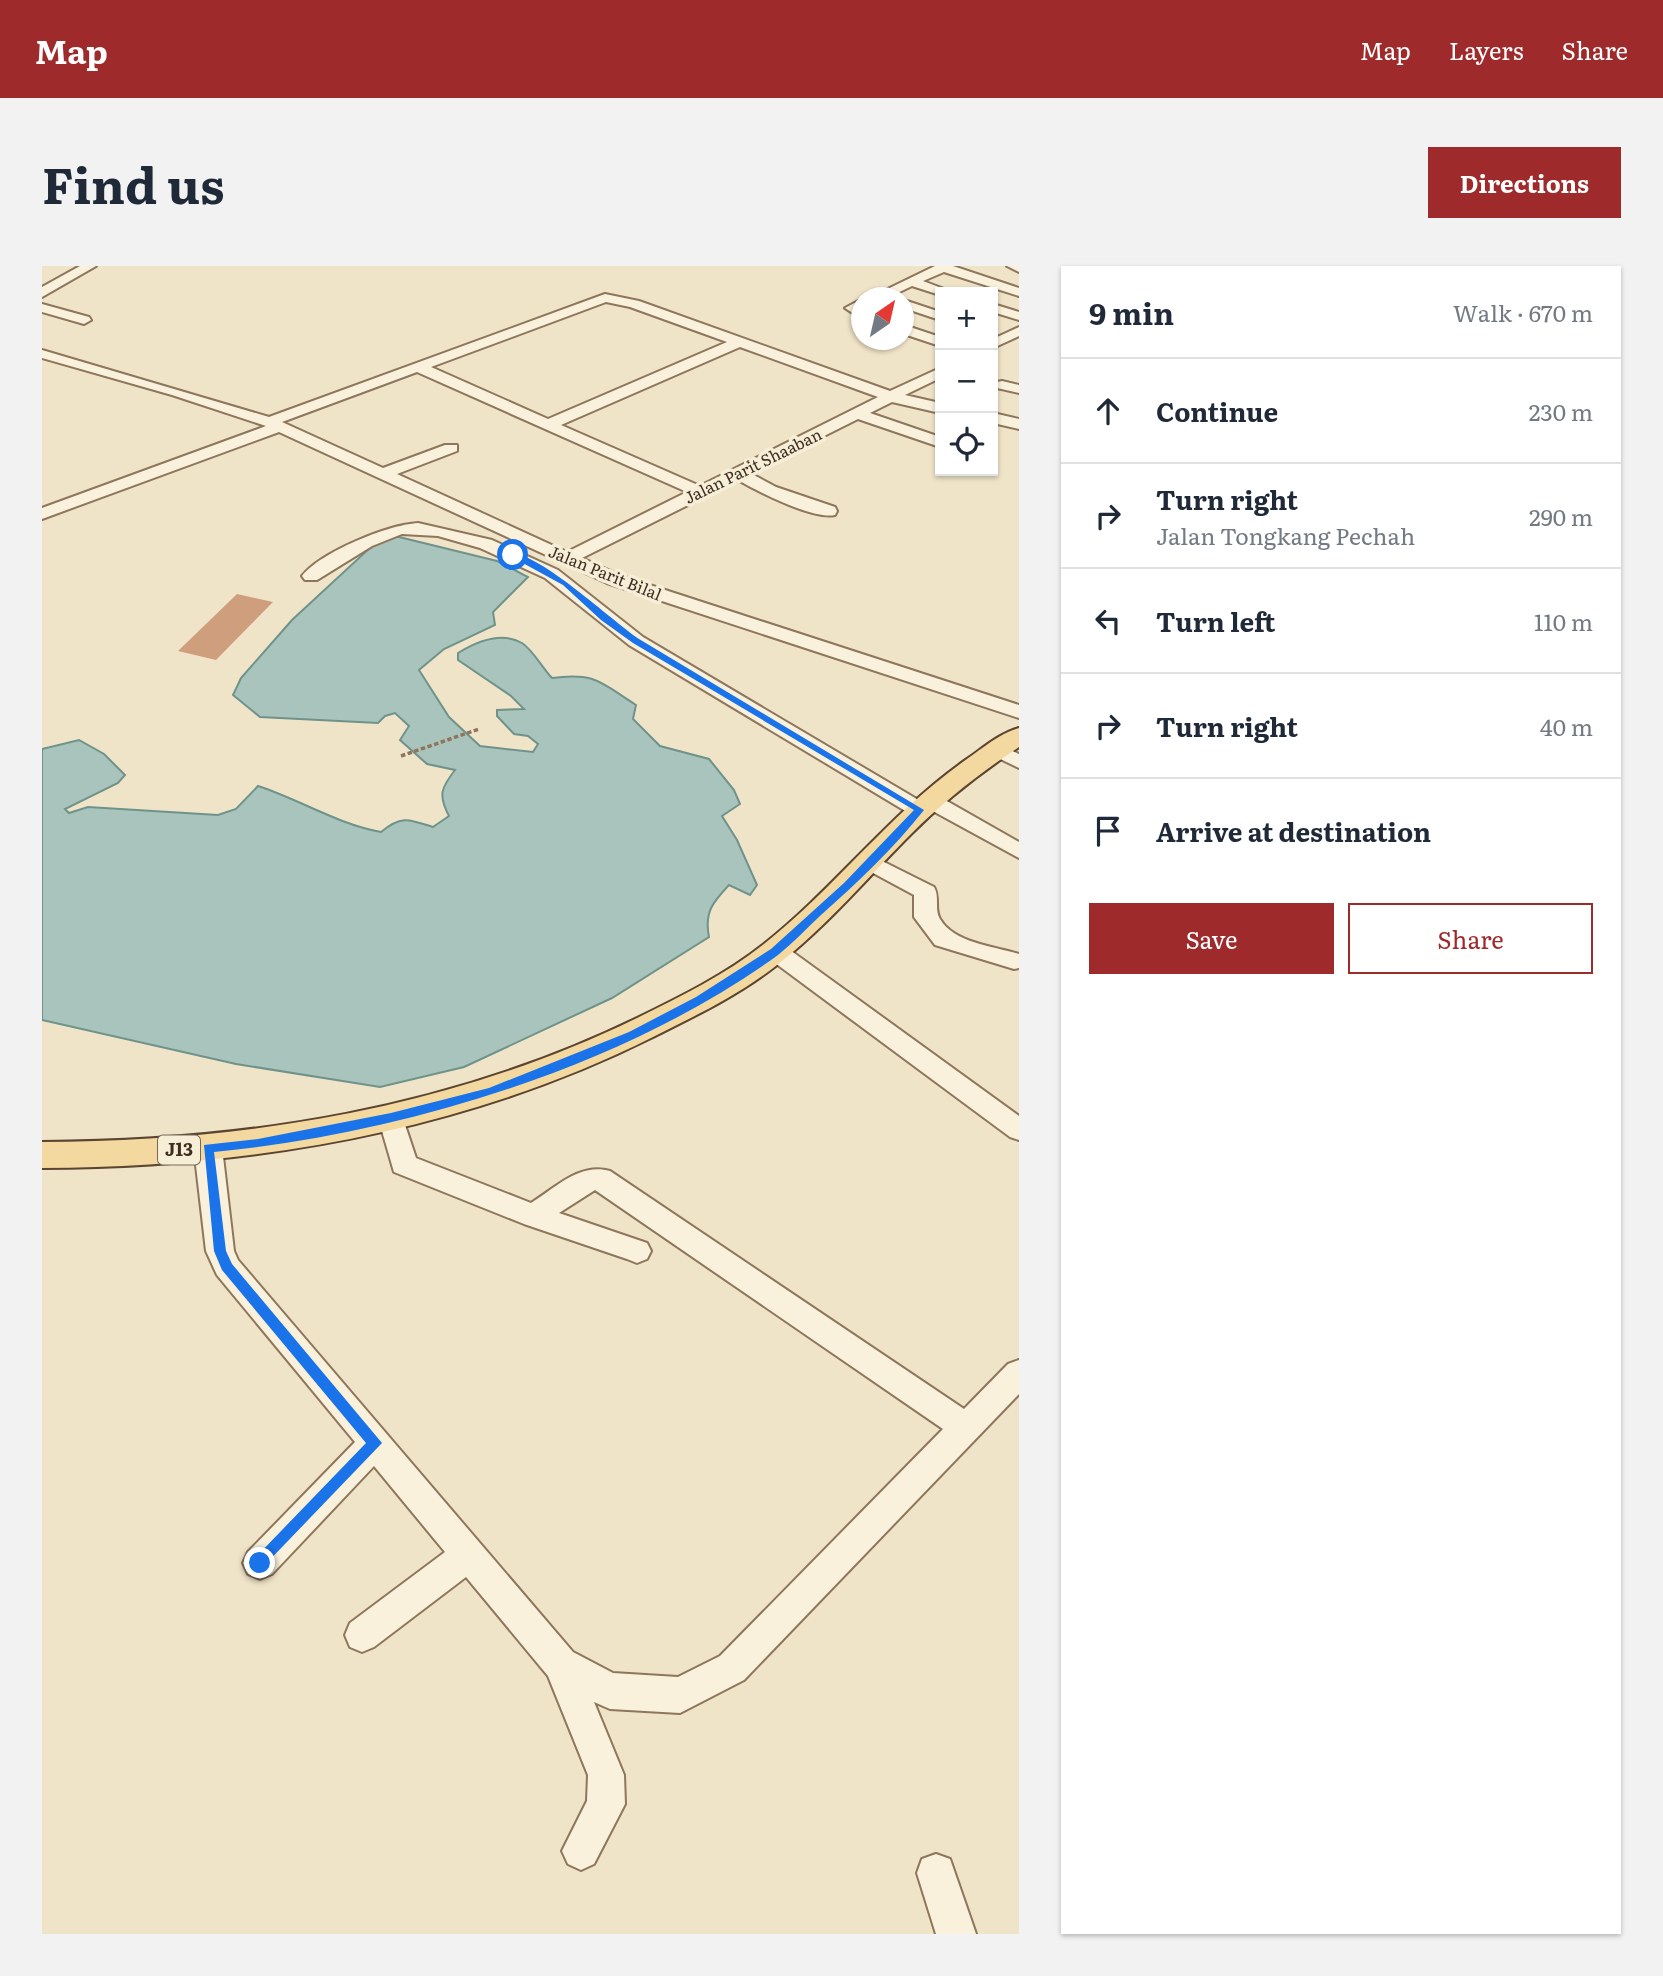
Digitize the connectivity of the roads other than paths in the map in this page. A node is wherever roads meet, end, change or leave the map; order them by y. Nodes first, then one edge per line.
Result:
1 (89, 266) edge
2 (1014, 266) edge
3 (945, 267) edge
4 (1019, 268) edge
5 (912, 282) junction
6 (901, 287) edge
7 (935, 289) edge
8 (1019, 292) edge
9 (42, 293) edge
10 (914, 307) edge
11 (42, 308) edge
12 (998, 310) edge
13 (935, 314) edge
14 (1019, 316) edge
15 (84, 320) dead end
16 (1019, 331) edge
17 (914, 333) edge
18 (998, 338) edge
19 (935, 340) edge
20 (738, 343) junction
21 (42, 354) edge
22 (420, 368) junction
23 (935, 375) edge
24 (1002, 385) dead end
25 (1019, 389) edge
26 (898, 399) junction
27 (935, 407) edge
28 (863, 416) junction
29 (998, 419) edge
30 (1019, 424) edge
31 (274, 425) junction
32 (547, 425) junction
33 (935, 440) edge
34 (451, 448) dead end
35 (382, 474) junction
36 (742, 476) junction
37 (700, 492) junction
38 (829, 511) dead end
39 (42, 514) edge
40 (566, 559) junction
41 (311, 576) dead end
42 (1019, 712) edge
43 (1012, 749) edge
44 (925, 806) junction
45 (1019, 851) edge
46 (870, 862) junction
47 (775, 951) junction
48 (1014, 961) dead end
49 (391, 1117) junction
50 (1019, 1130) edge
51 (208, 1148) junction
52 (42, 1155) edge
53 (534, 1216) junction
54 (637, 1251) dead end
55 (1019, 1373) edge
56 (965, 1427) junction
57 (375, 1443) junction
58 (469, 1554) junction
59 (260, 1563) dead end
60 (362, 1635) dead end
61 (561, 1664) junction
62 (581, 1851) dead end
63 (936, 1873) dead end
64 (956, 1934) edge

1 - 9 street
2 - 4 street
3 - 5 street
3 - 8 street
5 - 6 street
5 - 7 street
10 - 13 street
11 - 15 street
12 - 14 street
16 - 18 street
17 - 19 street
20 - 22 street
20 - 26 street
20 - 32 street
21 - 31 street, Jalan Parit Bilal
22 - 31 street
22 - 32 street
23 - 26 street, Jalan Parit Shaaban
24 - 25 street
26 - 27 street
26 - 28 street, Jalan Parit Shaaban
28 - 33 street
28 - 36 street, Jalan Parit Shaaban
29 - 30 street
31 - 35 street, Jalan Parit Bilal
31 - 39 street
32 - 37 street
34 - 35 street
35 - 40 street, Jalan Parit Bilal
36 - 37 street, Jalan Parit Shaaban
36 - 38 street
37 - 40 street, Jalan Parit Shaaban
40 - 42 street, Jalan Parit Bilal
41 - 44 street
43 - 44 main road, J13
44 - 45 street
44 - 46 main road, J13
46 - 47 main road, J13
46 - 48 street
47 - 49 main road, J13
47 - 50 street
49 - 51 main road, J13
49 - 53 street
51 - 52 main road, J13
51 - 57 street
53 - 54 street
53 - 56 street
55 - 56 street
56 - 61 street
57 - 58 street
57 - 59 street
58 - 60 street
58 - 61 street
61 - 62 street
63 - 64 street

